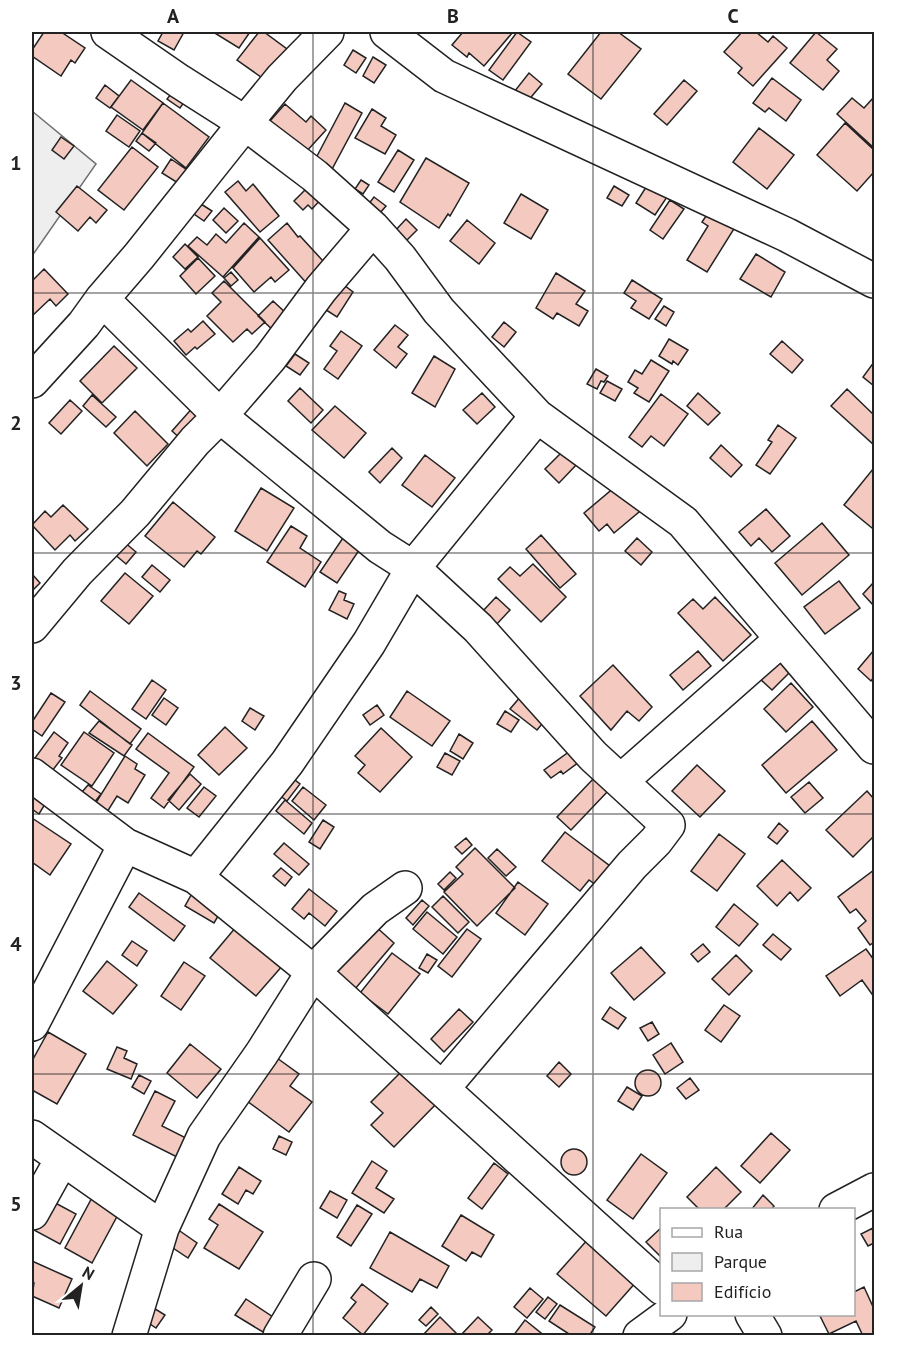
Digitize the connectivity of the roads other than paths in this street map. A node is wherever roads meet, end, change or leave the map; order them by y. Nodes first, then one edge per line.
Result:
1 (108, 32) edge
2 (327, 32) edge
3 (387, 32) edge
4 (245, 123) junction
5 (373, 228) junction
6 (874, 281) edge
7 (102, 299) junction
8 (32, 381) edge
9 (220, 416) junction
10 (537, 416) junction
11 (413, 568) junction
12 (32, 626) edge
13 (782, 639) junction
14 (874, 747) edge
15 (32, 775) edge
16 (622, 780) junction
17 (125, 845) junction
18 (196, 877) junction
19 (405, 888) dead end
20 (314, 972) junction
21 (32, 1024) edge
22 (442, 1089) junction
23 (32, 1137) edge
24 (62, 1159) junction
25 (874, 1190) edge
26 (838, 1208) edge
27 (32, 1213) edge
28 (162, 1228) junction
29 (314, 1279) dead end
30 (660, 1286) edge
31 (667, 1316) edge
32 (753, 1316) edge
33 (129, 1335) edge
34 (280, 1335) edge
35 (640, 1335) edge
36 (765, 1335) edge

1 - 4 street
2 - 4 street
3 - 6 street
4 - 5 street
4 - 7 street
5 - 9 street
5 - 10 street
7 - 8 street
7 - 9 street
9 - 11 street
9 - 12 street
10 - 11 street
10 - 13 street
11 - 16 street
11 - 18 street
13 - 14 street
13 - 16 street
15 - 17 street
16 - 22 street
17 - 18 street
17 - 21 street
18 - 20 street
19 - 20 street
20 - 22 street
20 - 28 street
22 - 30 street
23 - 24 street
24 - 27 street
24 - 28 street
25 - 26 street
28 - 33 street
29 - 34 street
31 - 35 street
32 - 36 street

